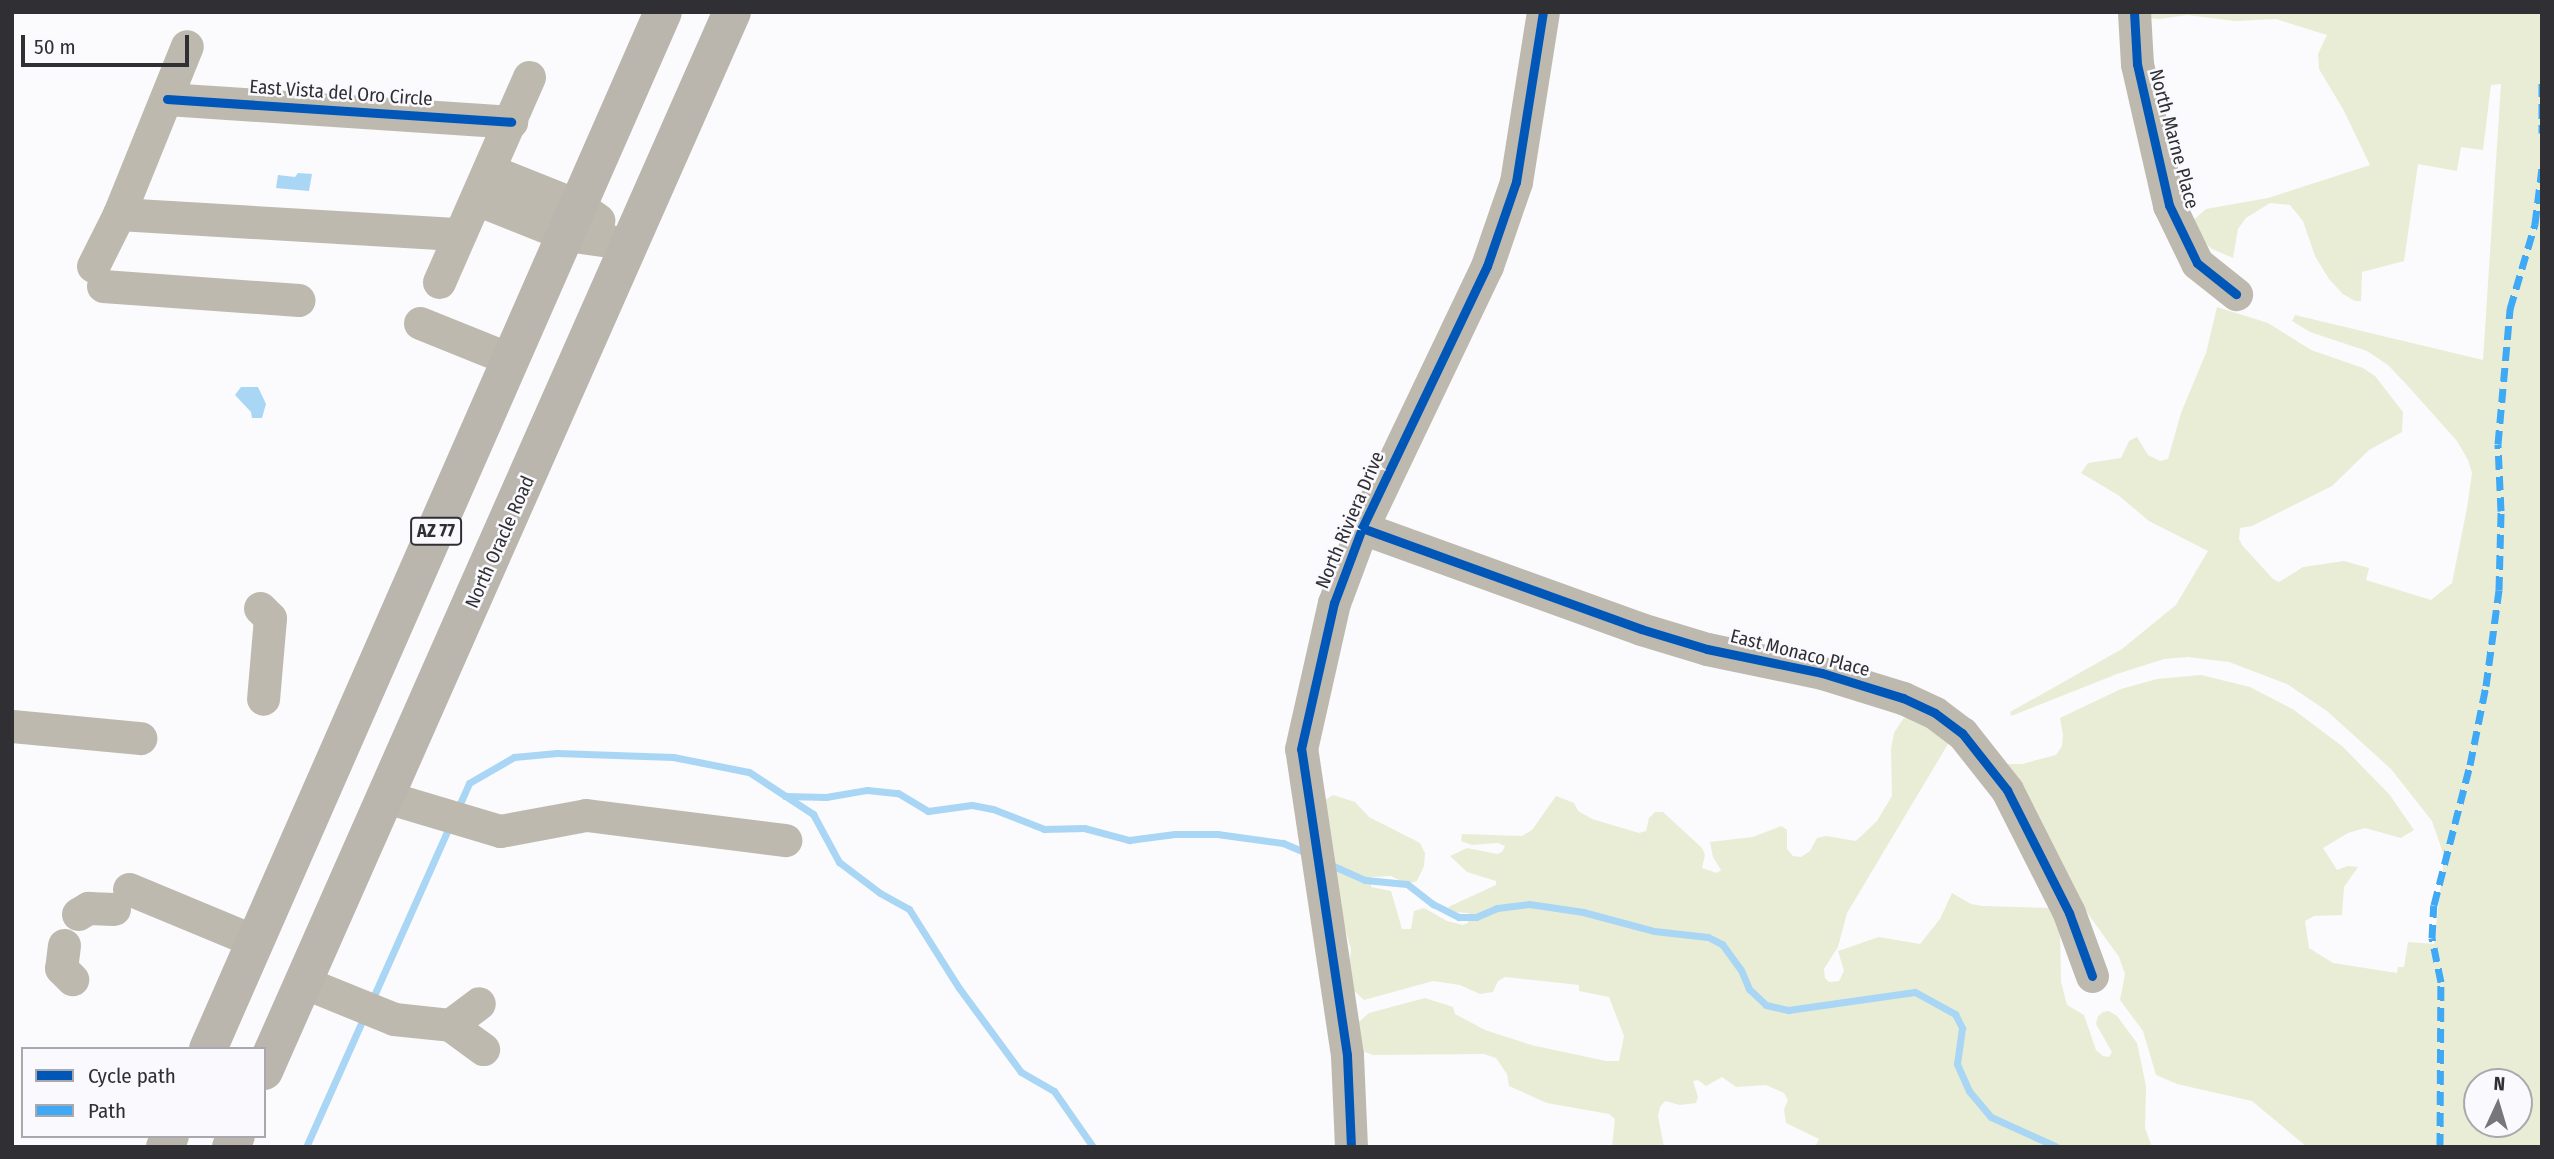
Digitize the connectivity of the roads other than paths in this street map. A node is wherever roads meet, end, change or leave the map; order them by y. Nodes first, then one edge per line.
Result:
1 (663, 12) edge
2 (732, 12) edge
3 (1543, 12) edge
4 (2133, 12) edge
5 (187, 46) dead end
6 (529, 77) dead end
7 (167, 99) junction
8 (511, 122) junction
9 (482, 184) junction
10 (118, 214) junction
11 (573, 220) junction
12 (458, 234) junction
13 (630, 244) junction
14 (439, 282) dead end
15 (2236, 295) dead end
16 (298, 300) dead end
17 (420, 323) dead end
18 (512, 360) junction
19 (1362, 528) junction
20 (260, 608) dead end
21 (263, 699) dead end
22 (12, 726) edge
23 (140, 738) dead end
24 (386, 797) junction
25 (785, 840) dead end
26 (78, 914) dead end
27 (254, 941) junction
28 (64, 945) dead end
29 (2092, 975) dead end
30 (72, 979) dead end
31 (303, 982) junction
32 (479, 1003) dead end
33 (450, 1026) junction
34 (209, 1047) edge
35 (483, 1049) dead end
36 (266, 1066) edge
37 (1351, 1147) edge

1 - 11 highway, AZ 77
2 - 13 highway, North Oracle Road
3 - 19 street, North Riviera Drive
4 - 15 street, North Marne Place
5 - 7 street
6 - 8 street
7 - 8 street, East Vista del Oro Circle
7 - 10 street
8 - 9 street
9 - 11 street
9 - 12 street
10 - 12 street
10 - 16 street
11 - 13 street
11 - 18 highway, AZ 77
12 - 14 street
13 - 24 highway, North Oracle Road
17 - 18 street
18 - 27 highway, AZ 77
19 - 29 street, East Monaco Place
19 - 37 street, North Riviera Drive
20 - 21 street
22 - 23 street
24 - 25 street
24 - 31 highway, North Oracle Road
26 - 27 street
27 - 34 highway, AZ 77
28 - 30 street
31 - 33 street
31 - 36 highway, North Oracle Road
32 - 33 street
33 - 35 street

